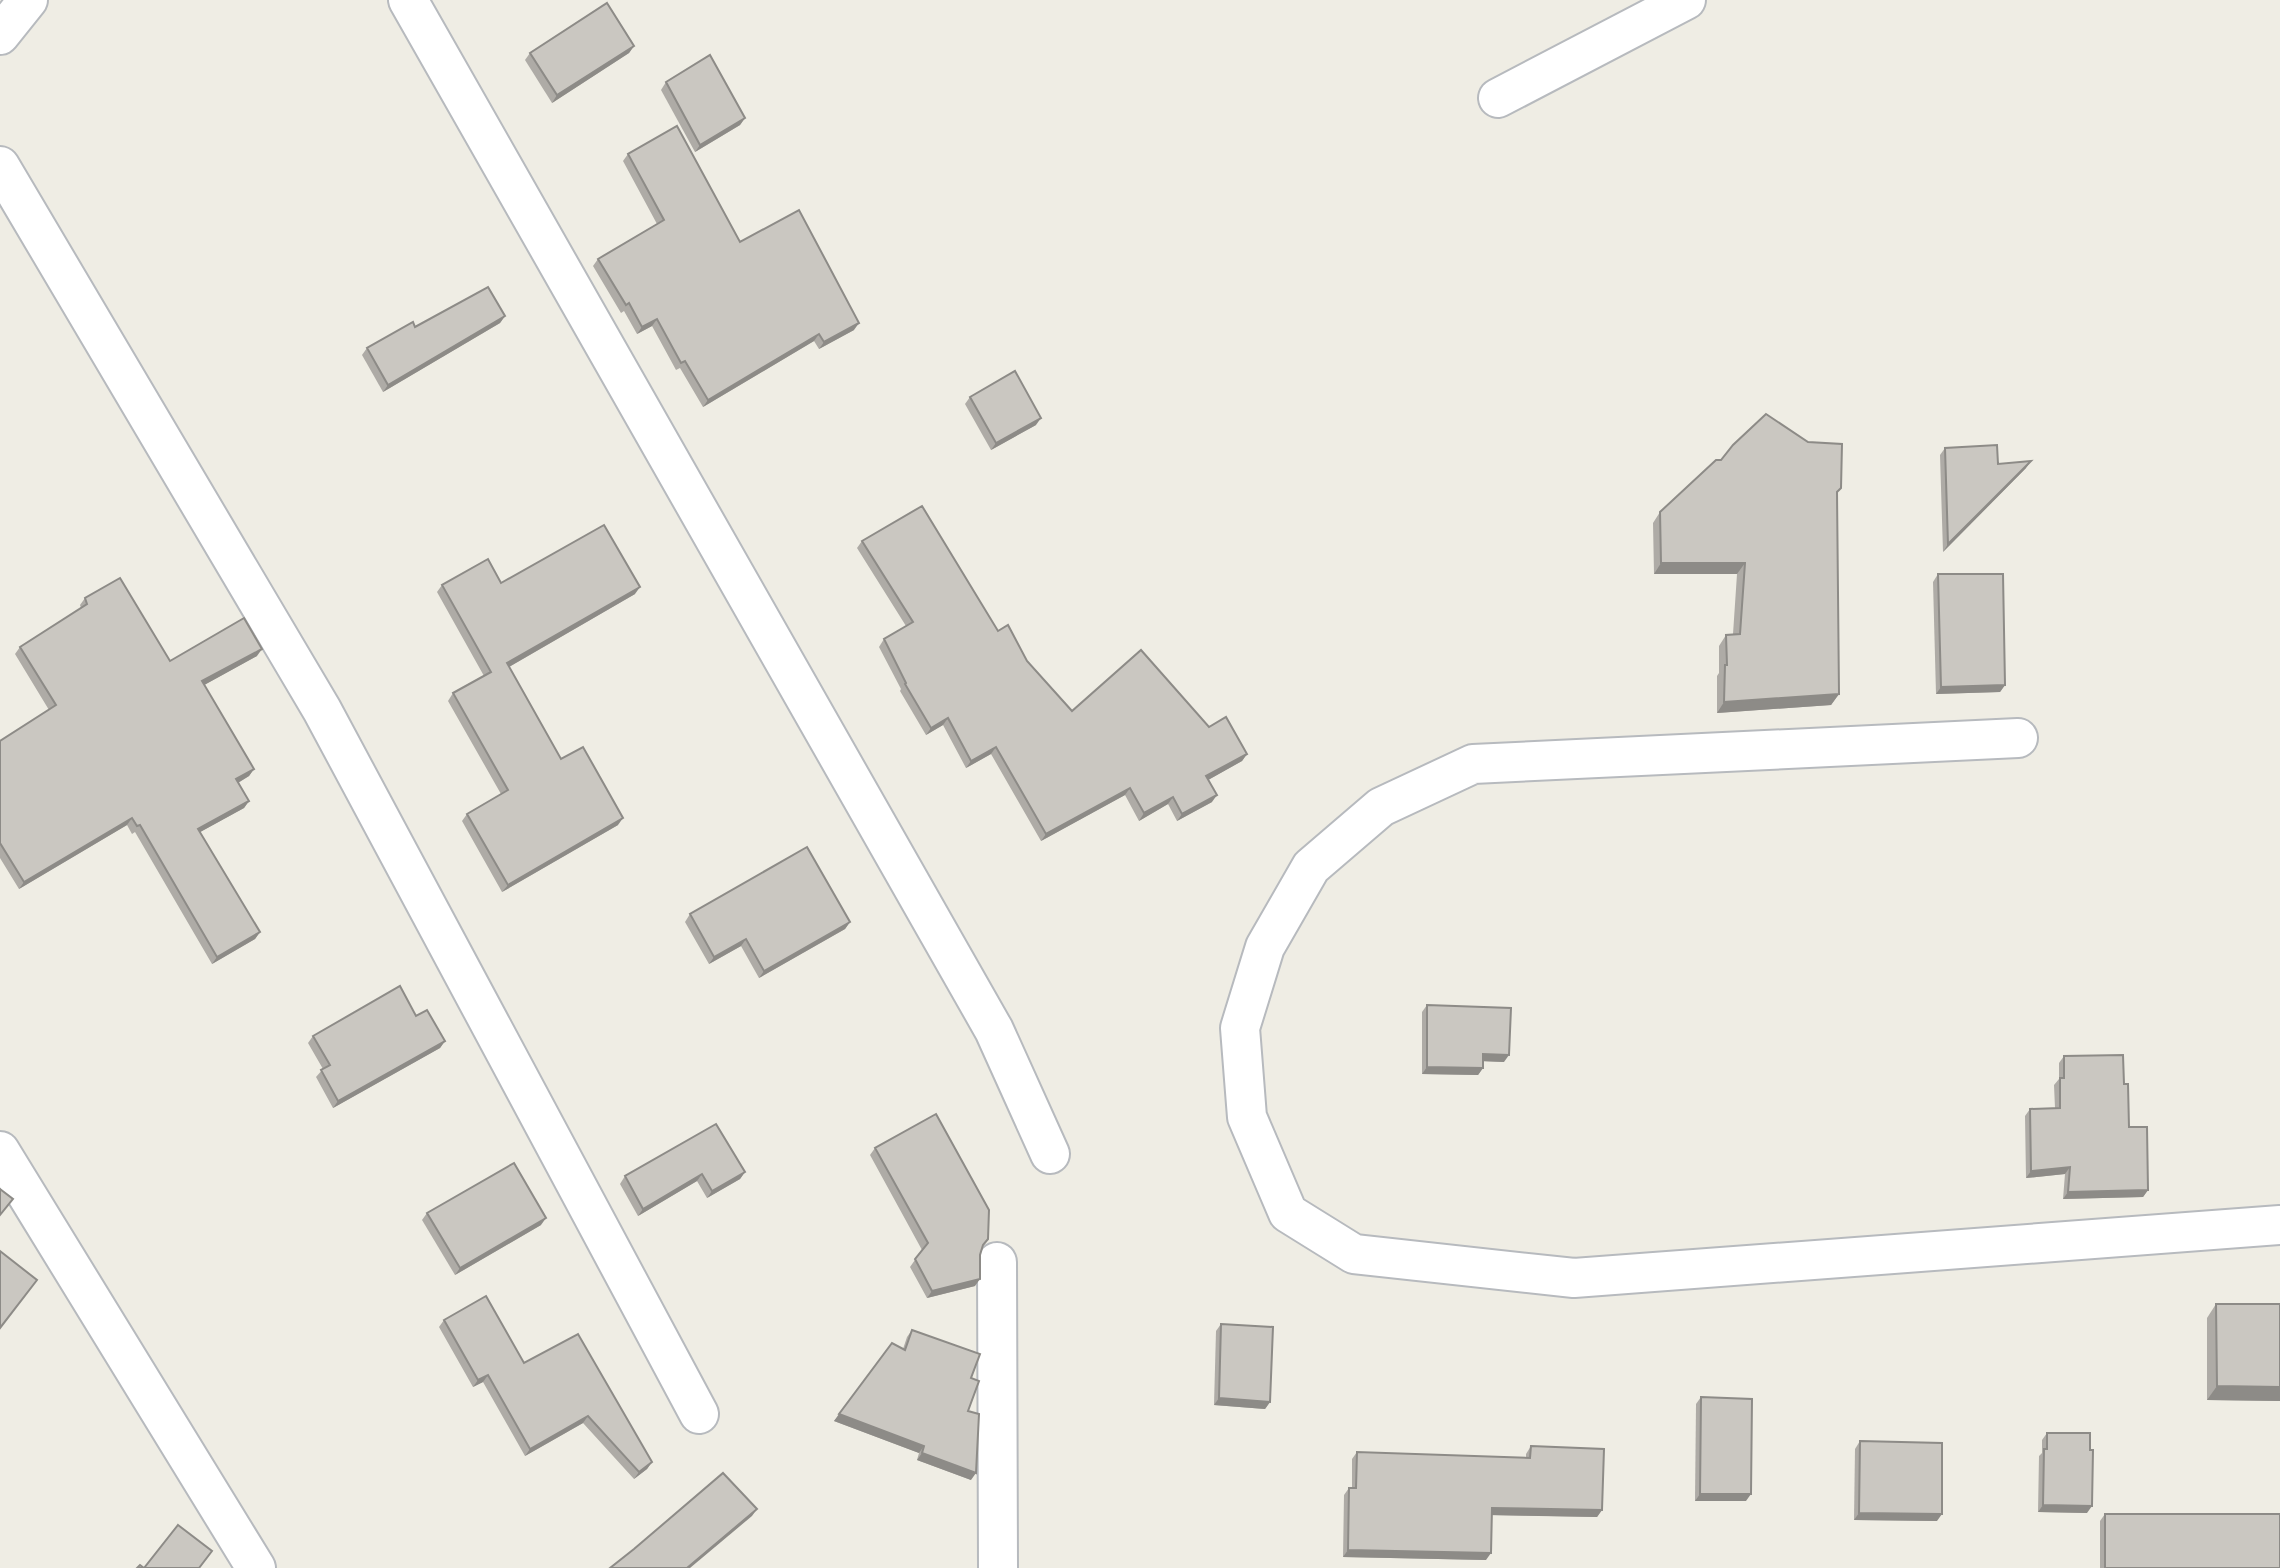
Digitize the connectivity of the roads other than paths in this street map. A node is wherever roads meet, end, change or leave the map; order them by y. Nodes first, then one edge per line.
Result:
1 (28, 0) edge
2 (408, 0) edge
3 (1686, 0) edge
4 (0, 35) edge
5 (1498, 98) dead end
6 (0, 166) edge
7 (2018, 738) dead end
8 (0, 1151) edge
9 (1051, 1154) dead end
10 (2280, 1225) edge
11 (997, 1262) dead end
12 (699, 1414) dead end
13 (256, 1568) edge
14 (998, 1568) edge

1 - 4 street
2 - 9 street
3 - 5 street
6 - 12 street
7 - 10 street
8 - 13 street
11 - 14 street

